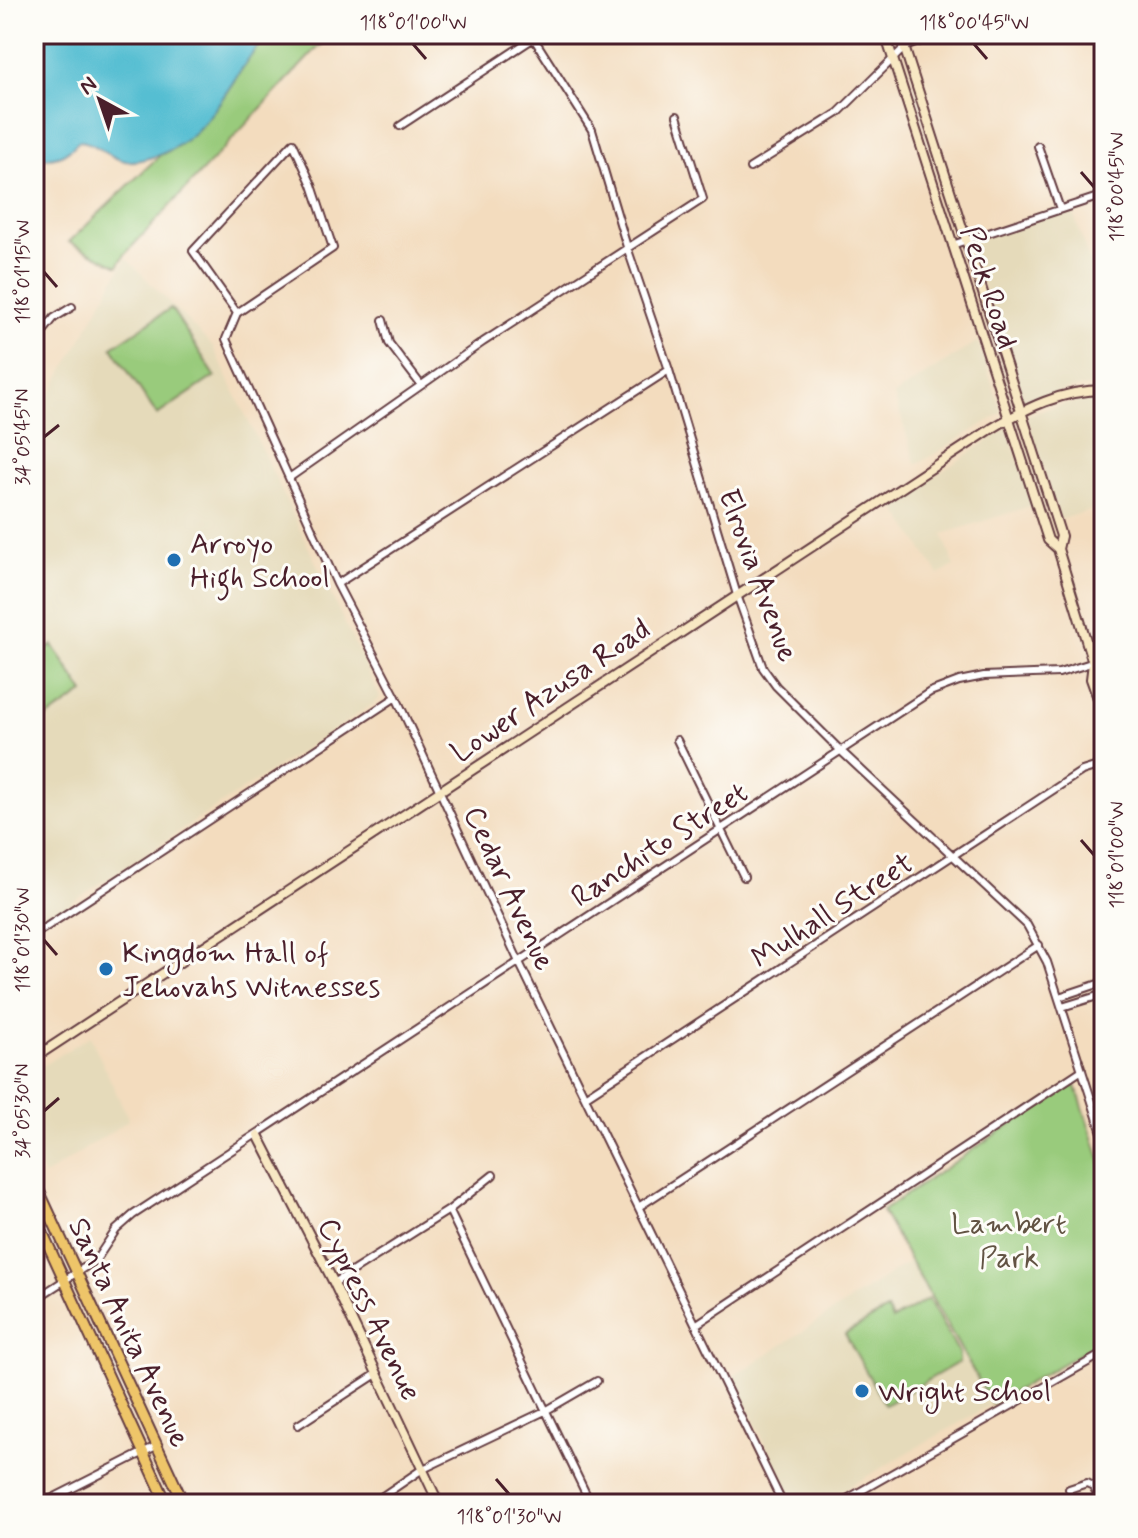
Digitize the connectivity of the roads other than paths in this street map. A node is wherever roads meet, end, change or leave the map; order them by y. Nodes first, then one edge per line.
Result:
1 (885, 34) edge
2 (900, 34) edge
3 (939, 34) edge
4 (535, 35) edge
5 (905, 47) junction
6 (893, 59) junction
7 (677, 116) dead end
8 (400, 126) dead end
9 (1038, 146) dead end
10 (750, 168) dead end
11 (1104, 195) edge
12 (1060, 209) junction
13 (966, 240) junction
14 (952, 245) junction
15 (627, 247) junction
16 (72, 307) dead end
17 (237, 313) junction
18 (383, 320) dead end
19 (34, 343) edge
20 (669, 370) junction
21 (421, 385) junction
22 (1104, 390) edge
23 (1020, 411) junction
24 (1007, 419) junction
25 (289, 478) junction
26 (1058, 549) junction
27 (337, 584) junction
28 (737, 595) junction
29 (1104, 659) edge
30 (1093, 663) junction
31 (1104, 677) edge
32 (396, 697) junction
33 (1104, 715) edge
34 (677, 740) dead end
35 (841, 751) junction
36 (1104, 764) edge
37 (440, 791) junction
38 (721, 830) junction
39 (954, 857) junction
40 (744, 877) dead end
41 (34, 935) edge
42 (1039, 945) junction
43 (519, 962) junction
44 (1104, 982) edge
45 (1104, 994) edge
46 (1059, 997) junction
47 (1062, 1007) junction
48 (34, 1058) edge
49 (1082, 1070) junction
50 (586, 1096) junction
51 (258, 1135) junction
52 (1104, 1139) edge
53 (493, 1175) dead end
54 (34, 1180) edge
55 (640, 1206) junction
56 (449, 1210) junction
57 (34, 1214) edge
58 (76, 1273) junction
59 (64, 1281) junction
60 (334, 1283) junction
61 (34, 1300) edge
62 (697, 1324) junction
63 (1104, 1353) edge
64 (375, 1375) junction
65 (597, 1381) dead end
66 (547, 1410) junction
67 (298, 1425) dead end
68 (156, 1446) junction
69 (144, 1452) junction
70 (421, 1470) junction
71 (1069, 1489) dead end
72 (41, 1504) edge
73 (167, 1504) edge
74 (184, 1504) edge
75 (371, 1504) edge
76 (439, 1504) edge
77 (587, 1504) edge
78 (783, 1504) edge
79 (838, 1504) edge
80 (1102, 1504) edge

1 - 6 main road, Peck Road
2 - 5 main road, Peck Road
3 - 5 street
4 - 8 street
4 - 15 street, Elrovia Avenue
5 - 6 street
5 - 13 main road, Peck Road
6 - 10 street
6 - 14 main road, Peck Road
7 - 15 street
9 - 12 street
11 - 12 street
12 - 13 street
13 - 14 street
13 - 23 main road, Peck Road
14 - 24 main road, Peck Road
15 - 20 street, Elrovia Avenue
15 - 21 street
16 - 19 street
17 - 17 street
17 - 25 street, Cedar Avenue
18 - 21 street
20 - 27 street
20 - 28 street, Elrovia Avenue
21 - 25 street
22 - 23 main road, Lower Azusa Road
23 - 24 main road, Lower Azusa Road
23 - 26 main road, Peck Road
24 - 26 main road, Peck Road
24 - 28 main road, Lower Azusa Road
25 - 27 street, Cedar Avenue
26 - 30 main road, Peck Road
27 - 32 street, Cedar Avenue
28 - 35 street, Elrovia Avenue
28 - 37 main road, Lower Azusa Road
29 - 30 street, Ranchito Street
30 - 31 main road, Peck Road
30 - 33 main road, Peck Road
30 - 35 street, Ranchito Street
32 - 37 street, Cedar Avenue
32 - 41 street
34 - 38 street
35 - 38 street, Ranchito Street
35 - 39 street, Elrovia Avenue
36 - 39 street, Mulhall Street
37 - 43 street, Cedar Avenue
37 - 48 main road, Lower Azusa Road
38 - 40 street
38 - 43 street, Ranchito Street
39 - 42 street, Elrovia Avenue
39 - 50 street, Mulhall Street
42 - 46 street, Elrovia Avenue
42 - 55 street
43 - 50 street, Cedar Avenue
43 - 51 street, Ranchito Street
44 - 46 street
45 - 47 street
46 - 47 street, Elrovia Avenue
47 - 49 street, Elrovia Avenue
49 - 52 street, Elrovia Avenue
49 - 62 street
50 - 55 street, Cedar Avenue
51 - 58 street, Ranchito Street
51 - 60 main road, Cypress Avenue
53 - 56 street
54 - 58 main road, Santa Anita Avenue
55 - 62 street, Cedar Avenue
56 - 60 street
56 - 66 street
57 - 59 main road, Santa Anita Avenue
58 - 59 street, Ranchito Street
58 - 68 main road, Santa Anita Avenue
59 - 61 street, Ranchito Street
59 - 69 main road, Santa Anita Avenue
60 - 64 main road, Cypress Avenue
62 - 78 street, Cedar Avenue
63 - 79 street
64 - 67 street
64 - 70 main road, Cypress Avenue
65 - 66 street
66 - 70 street
66 - 77 street
68 - 69 street
68 - 74 main road, Santa Anita Avenue
69 - 72 street
69 - 73 main road, Santa Anita Avenue
70 - 75 street
70 - 76 main road, Cypress Avenue
71 - 80 street

